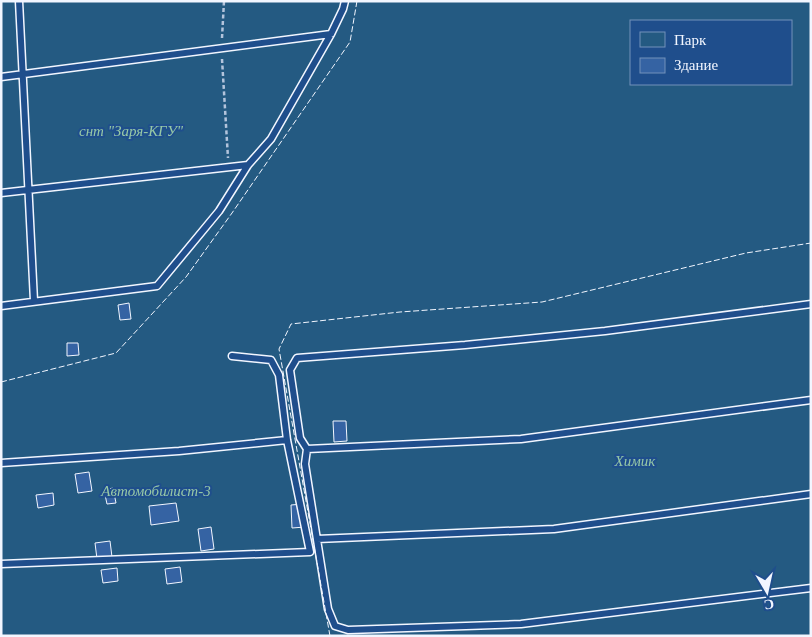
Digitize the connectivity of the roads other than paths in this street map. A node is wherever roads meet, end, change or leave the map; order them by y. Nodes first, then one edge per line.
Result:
1 (19, 1) edge
2 (345, 1) edge
3 (332, 34) junction
4 (22, 74) junction
5 (1, 77) edge
6 (248, 165) junction
7 (28, 190) junction
8 (1, 193) edge
9 (34, 301) junction
10 (811, 304) edge
11 (1, 306) edge
12 (232, 356) dead end
13 (811, 400) edge
14 (287, 440) junction
15 (307, 449) junction
16 (1, 463) edge
17 (811, 494) edge
18 (317, 539) junction
19 (1, 564) edge
20 (811, 588) edge

1 - 4 lane
2 - 3 lane
3 - 4 lane
3 - 6 lane
4 - 5 lane
4 - 7 lane
6 - 7 lane
6 - 9 lane
7 - 8 lane
7 - 9 lane
9 - 11 lane
10 - 15 lane
12 - 14 lane
13 - 15 lane
14 - 16 lane
14 - 19 lane
15 - 18 lane
17 - 18 lane
18 - 20 lane

